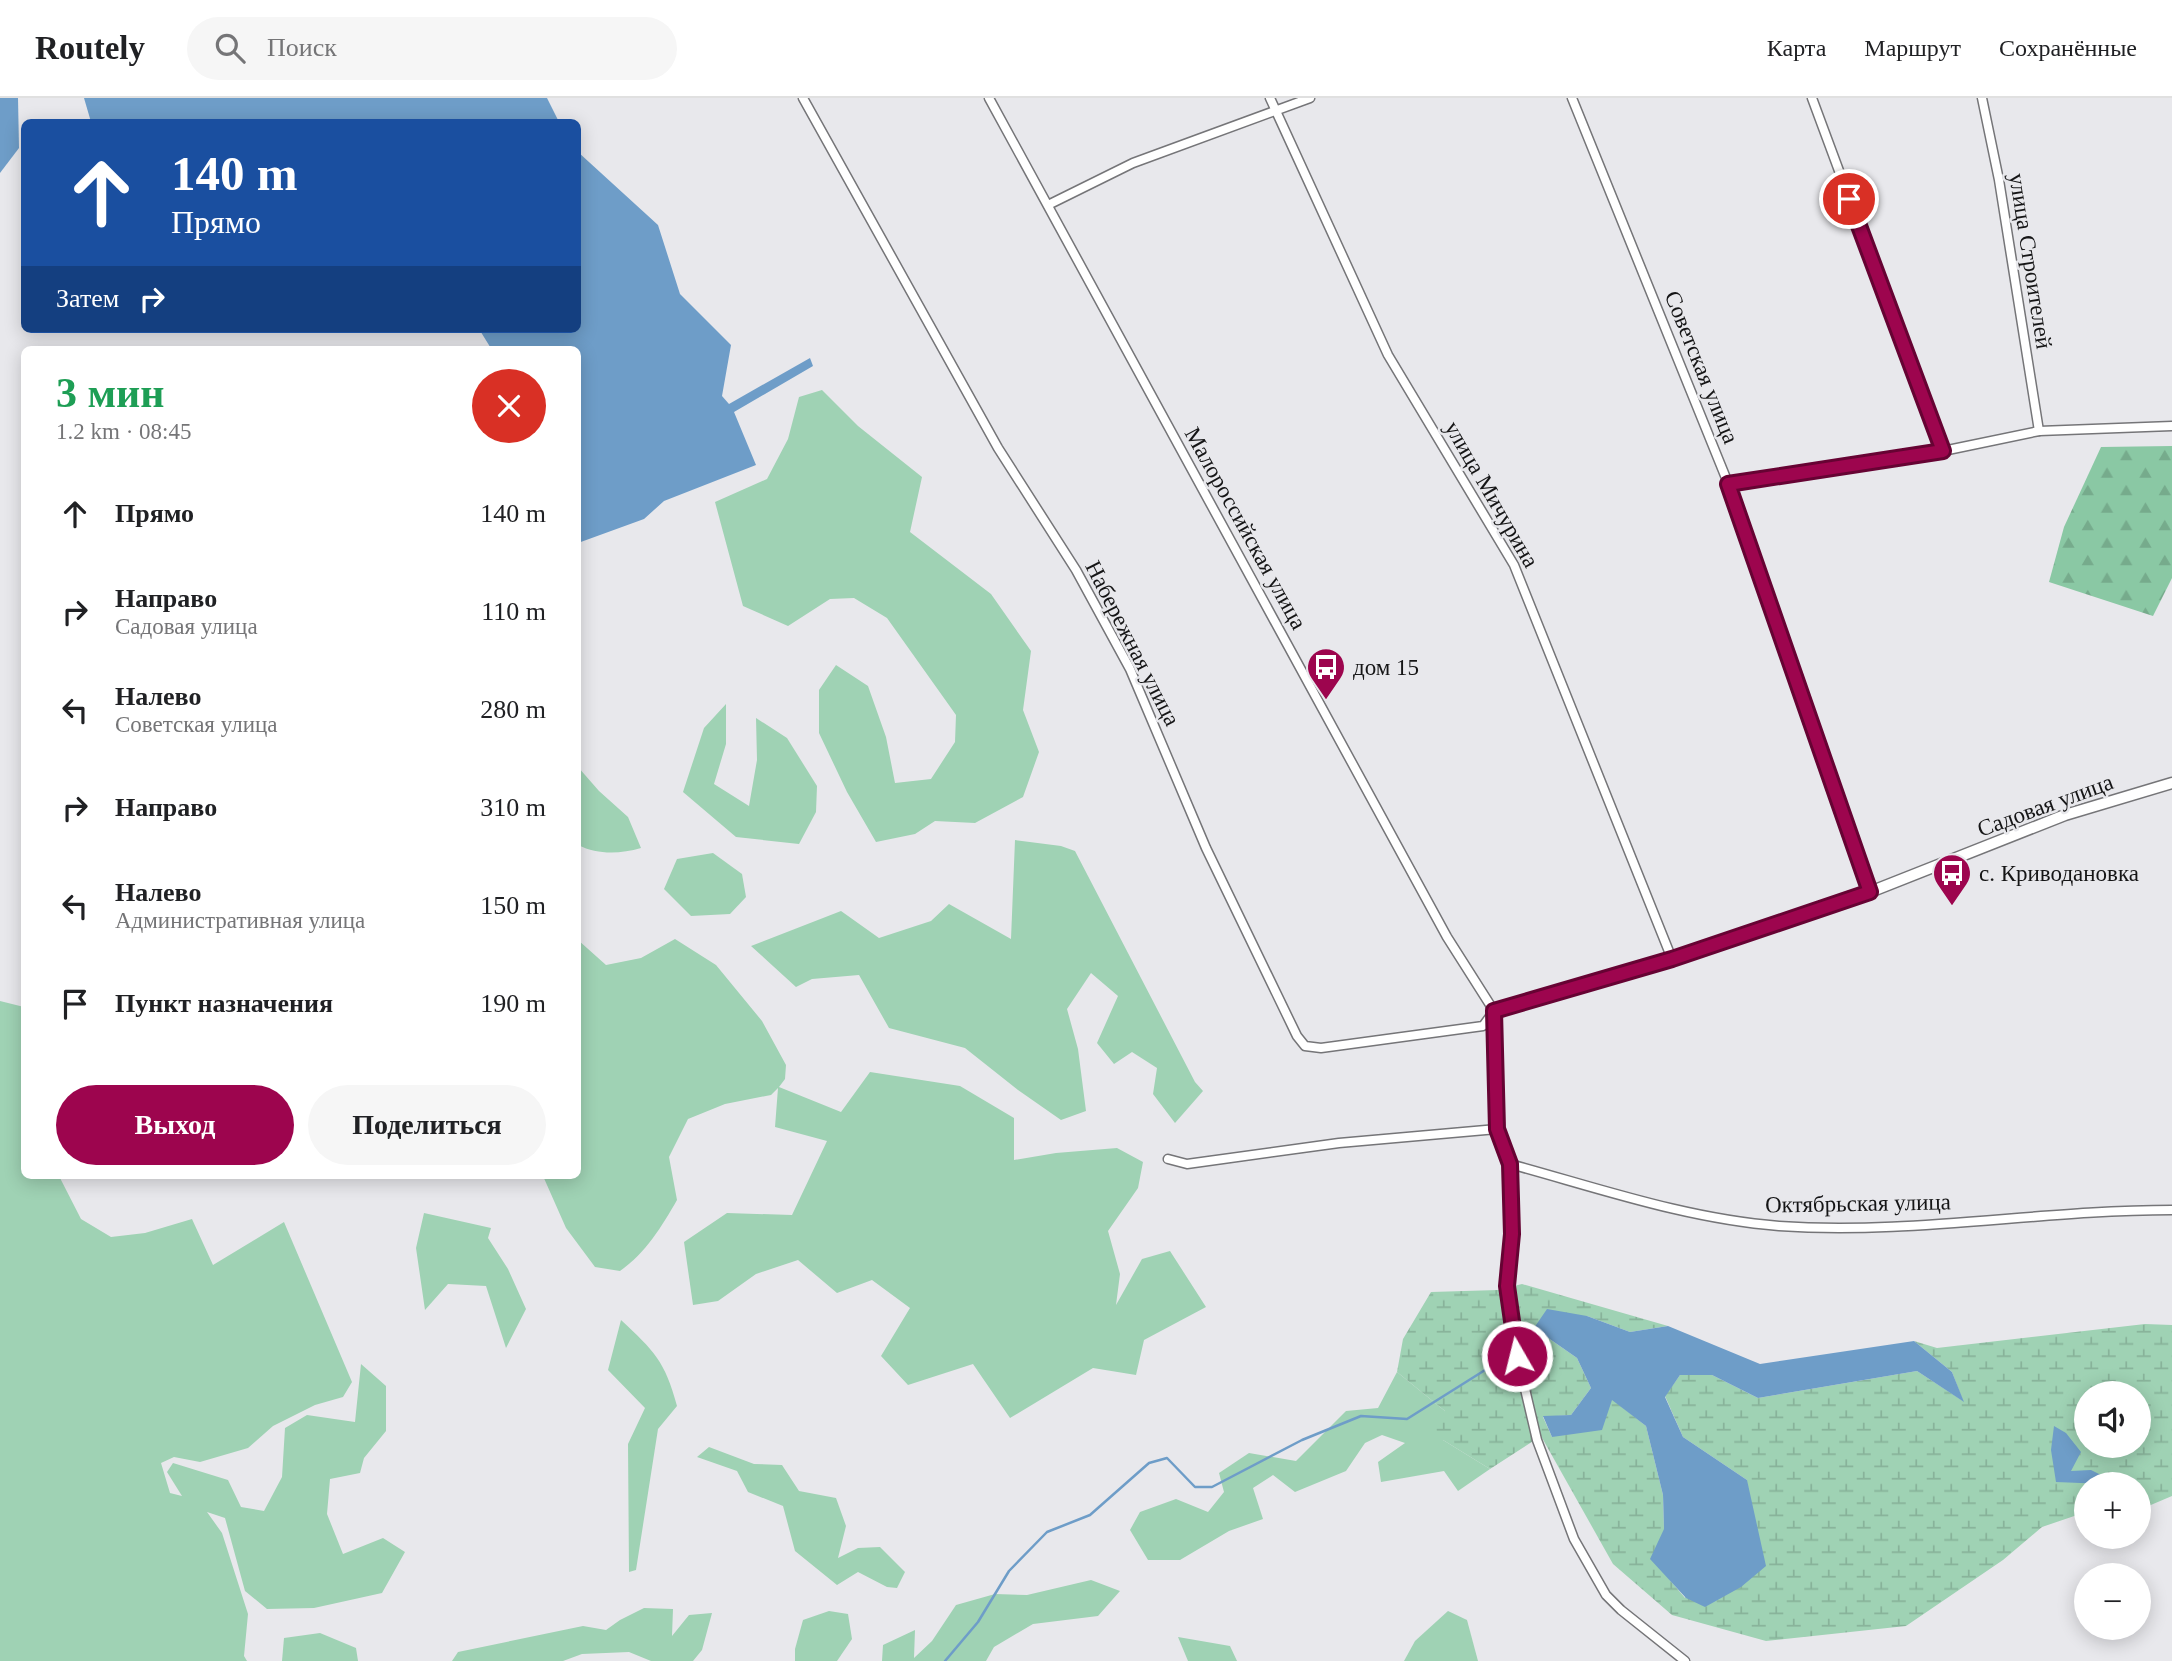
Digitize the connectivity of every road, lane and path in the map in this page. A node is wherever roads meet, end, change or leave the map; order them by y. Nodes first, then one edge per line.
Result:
1 (803, 98) edge
2 (989, 98) edge
3 (1270, 98) edge
4 (1310, 98) edge
5 (1572, 98) edge
6 (1812, 98) edge
7 (1982, 98) edge
8 (1275, 110) junction
9 (1048, 205) junction
10 (2172, 426) edge
11 (2039, 431) junction
12 (1943, 451) junction
13 (1728, 484) junction
14 (2172, 783) edge
15 (1870, 892) junction
16 (1672, 959) junction
17 (1494, 1011) junction
18 (1497, 1129) junction
19 (1168, 1159) dead end
20 (1510, 1164) junction
21 (2172, 1210) edge
22 (1685, 1661) edge

1 - 17 street, Набережная улица
2 - 9 street, Малороссийская улица
3 - 8 street, улица Мичурина
4 - 8 street
5 - 13 street, Советская улица
6 - 12 street
7 - 11 street, улица Строителей
8 - 9 street
8 - 16 street, улица Мичурина
9 - 17 street, Малороссийская улица
10 - 11 street
11 - 12 street
12 - 13 street
13 - 15 street, Советская улица
14 - 15 street, Садовая улица
15 - 16 street, Садовая улица
16 - 17 street, Садовая улица
17 - 18 street
18 - 19 street
18 - 20 street
20 - 21 street, Октябрьская улица
20 - 22 street

